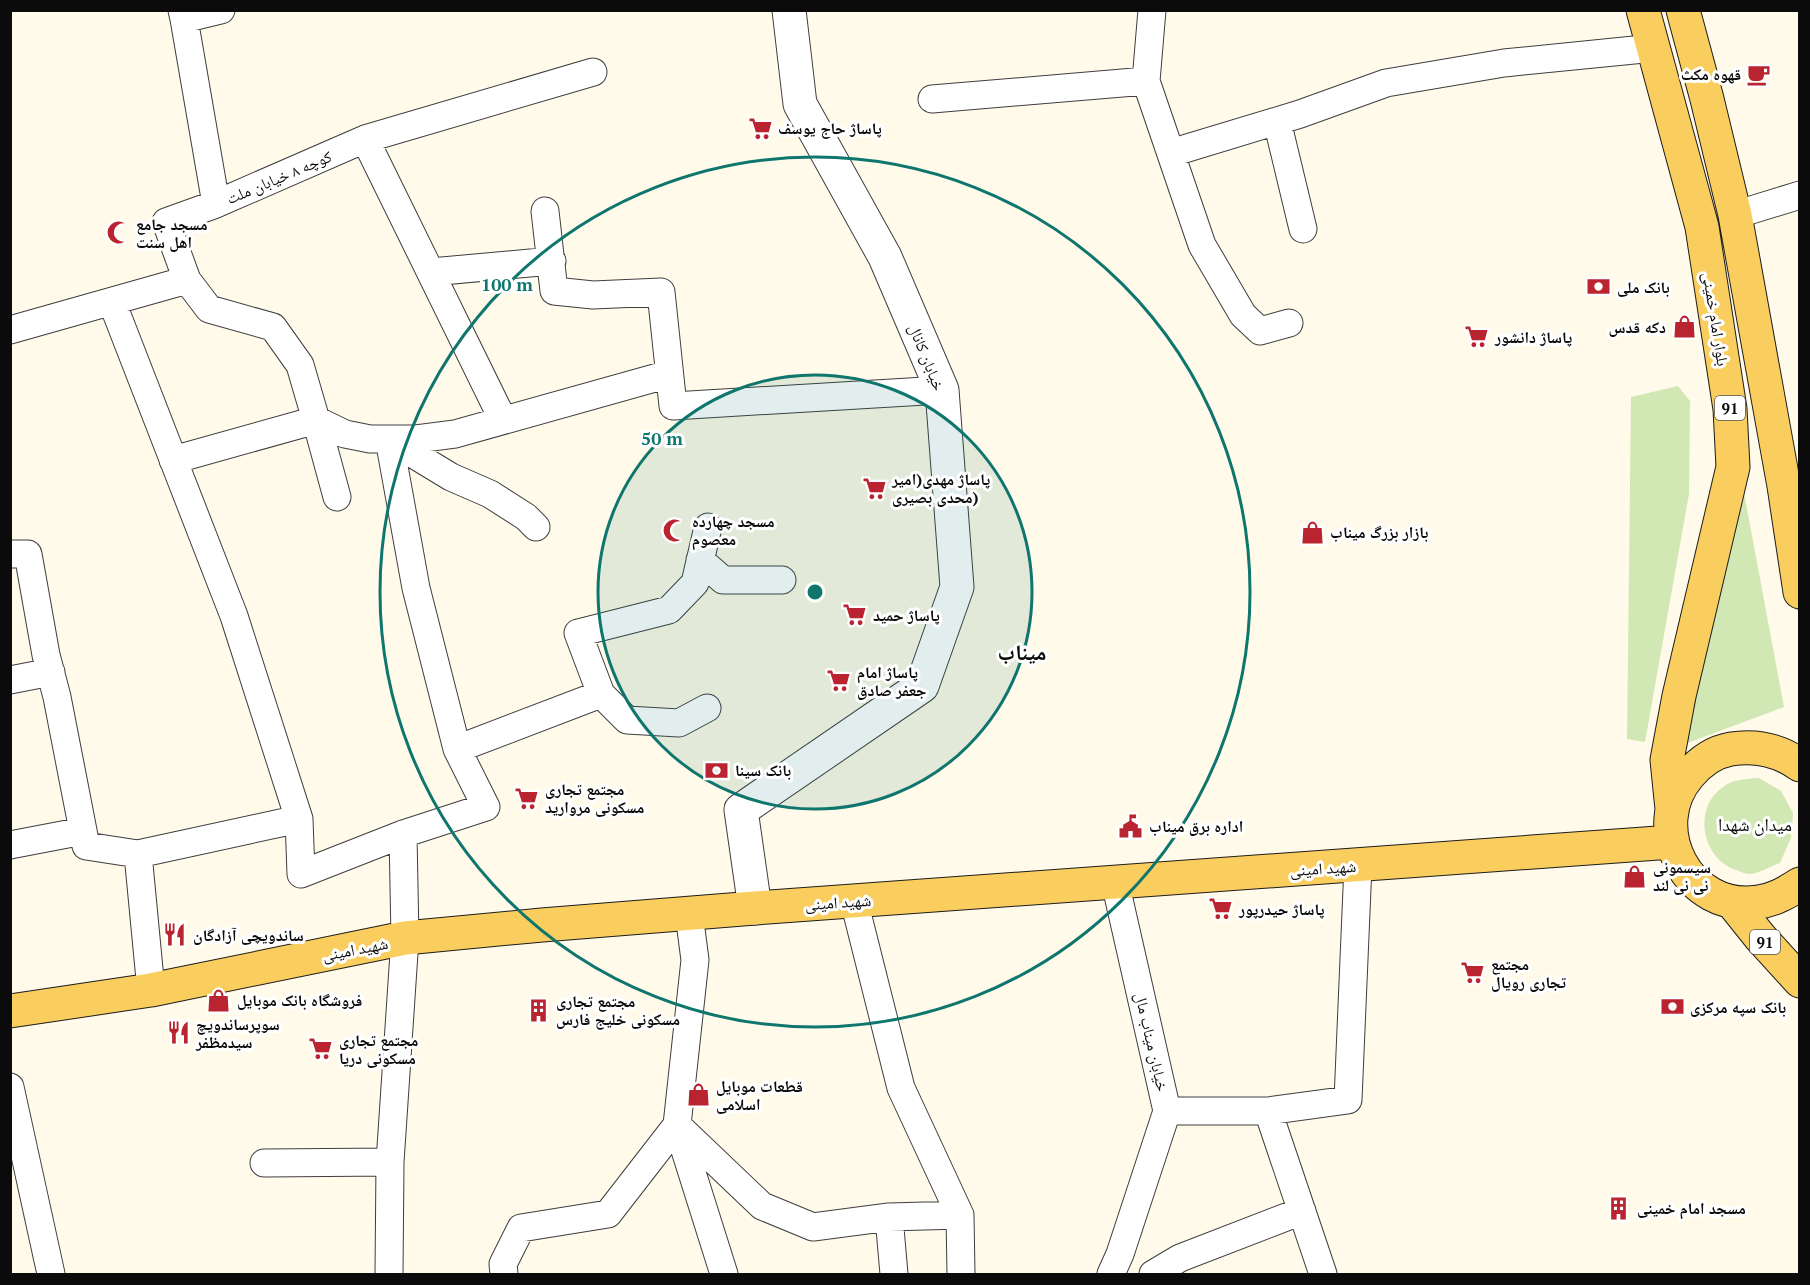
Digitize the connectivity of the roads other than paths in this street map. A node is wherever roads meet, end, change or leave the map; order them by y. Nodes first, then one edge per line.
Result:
1 (221, 10) edge
2 (789, 10) edge
3 (1152, 10) edge
4 (1643, 10) edge
5 (1683, 10) edge
6 (183, 15) edge
7 (1654, 48) junction
8 (593, 72) dead end
9 (1146, 81) junction
10 (932, 99) dead end
11 (1277, 121) junction
12 (365, 139) junction
13 (1171, 153) junction
14 (1800, 195) edge
15 (216, 204) junction
16 (545, 211) dead end
17 (1735, 215) junction
18 (1303, 229) dead end
19 (552, 261) junction
20 (431, 272) junction
21 (187, 280) junction
22 (112, 302) junction
23 (1289, 323) dead end
24 (10, 330) edge
25 (669, 374) junction
26 (942, 390) junction
27 (316, 420) junction
28 (503, 420) junction
29 (389, 439) junction
30 (173, 460) junction
31 (337, 497) dead end
32 (536, 527) dead end
33 (708, 527) dead end
34 (10, 554) edge
35 (700, 560) junction
36 (782, 580) dead end
37 (1799, 588) edge
38 (51, 672) junction
39 (10, 680) edge
40 (601, 694) junction
41 (707, 708) dead end
42 (457, 749) junction
43 (1800, 765) edge
44 (1672, 809) junction
45 (299, 819) junction
46 (83, 831) junction
47 (403, 834) junction
48 (1672, 842) junction
49 (10, 845) edge
50 (138, 854) junction
51 (1358, 865) junction
52 (1115, 882) junction
53 (1800, 884) edge
54 (854, 901) junction
55 (1732, 902) junction
56 (755, 908) junction
57 (689, 914) junction
58 (405, 938) junction
59 (1800, 981) edge
60 (151, 990) junction
61 (10, 1011) edge
62 (10, 1087) edge
63 (1167, 1111) junction
64 (1268, 1111) junction
65 (677, 1125) junction
66 (390, 1162) junction
67 (264, 1163) dead end
68 (1302, 1211) junction
69 (960, 1215) junction
70 (889, 1217) junction
71 (51, 1275) edge
72 (389, 1275) edge
73 (504, 1275) edge
74 (724, 1275) edge
75 (894, 1275) edge
76 (961, 1275) edge
77 (1111, 1275) edge
78 (1153, 1275) edge
79 (1323, 1275) edge

1 - 6 street
2 - 26 street, خیابان کانال
3 - 9 street
4 - 7 main road, بلوار امام خمینی / 91
5 - 17 main road, 91
6 - 15 street
7 - 11 street
7 - 44 main road, بلوار امام خمینی / 91
8 - 12 street, کوچه ۸ خیابان ملت
9 - 10 street
9 - 13 street
11 - 13 street
11 - 18 street
12 - 15 street, کوچه ۸ خیابان ملت
12 - 20 street
13 - 23 street
14 - 17 street
15 - 21 street, کوچه ۸ خیابان ملت
16 - 19 street
17 - 37 main road, 91
19 - 20 street
19 - 25 street
20 - 28 street
21 - 22 street
21 - 27 street
22 - 24 street
22 - 30 street
25 - 26 street
25 - 28 street
26 - 56 street, خیابان کانال
27 - 29 street
27 - 30 street
27 - 31 street
28 - 29 street
29 - 32 street
29 - 42 street
30 - 45 street
33 - 35 street
34 - 38 street
35 - 36 street
35 - 40 street
38 - 39 street
38 - 46 street
40 - 41 street
40 - 42 street
42 - 47 street
43 - 44 main road, 91
44 - 48 main road, 91
45 - 47 street
45 - 50 street
46 - 49 street
46 - 50 street
47 - 58 street
48 - 51 main road, شهید امینی
48 - 55 main road, 91
50 - 60 street
51 - 52 main road, شهید امینی
51 - 64 street, خیابان میناب مال
52 - 54 main road, شهید امینی
52 - 63 street, خیابان میناب مال
53 - 55 main road, 91
54 - 56 main road, شهید امینی
54 - 69 street
55 - 59 main road, 91
56 - 57 main road, شهید امینی
57 - 58 main road, شهید امینی
57 - 65 street
58 - 60 main road, شهید امینی
58 - 66 street
60 - 61 main road, شهید امینی
62 - 71 street
63 - 64 street, خیابان میناب مال
63 - 77 street
64 - 68 street
65 - 70 street
65 - 73 street
65 - 74 street
66 - 67 street
66 - 72 street
68 - 78 street
68 - 79 street
69 - 70 street
69 - 76 street
70 - 75 street

